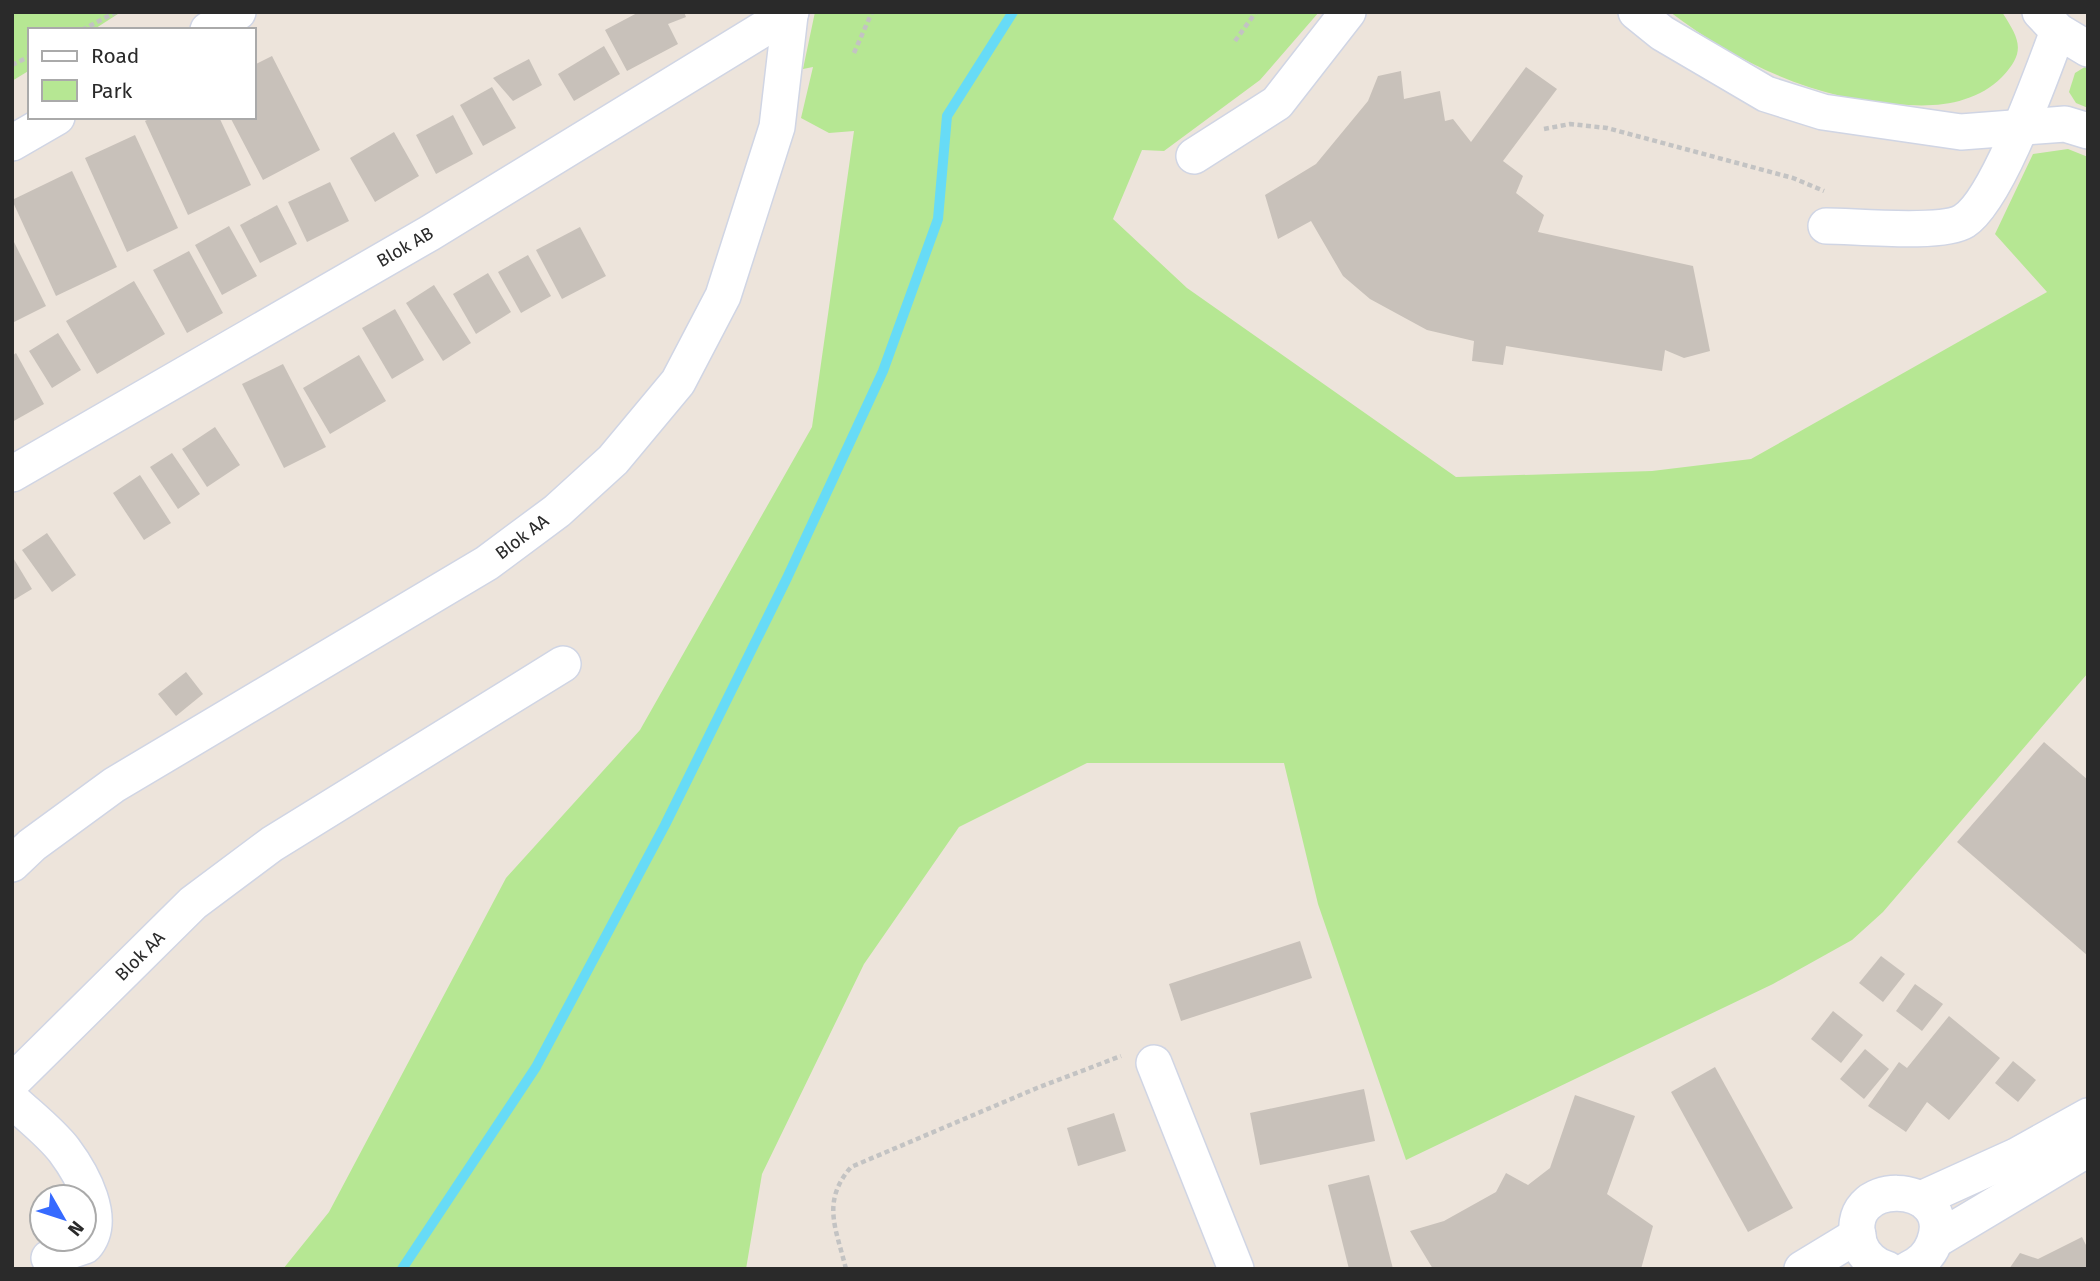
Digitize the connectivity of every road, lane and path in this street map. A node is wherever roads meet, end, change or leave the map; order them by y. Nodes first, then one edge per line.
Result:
1 (116, 12) edge
2 (238, 12) edge
3 (873, 12) edge
4 (1256, 12) edge
5 (1348, 12) edge
6 (1636, 12) edge
7 (791, 14) edge
8 (2049, 22) edge
9 (86, 28) edge
10 (211, 28) edge
11 (1235, 41) dead end
12 (2088, 49) edge
13 (854, 53) dead end
14 (28, 57) edge
15 (12, 65) edge
16 (54, 119) edge
17 (2021, 126) junction
18 (1544, 129) dead end
19 (2088, 131) edge
20 (12, 143) edge
21 (1194, 156) dead end
22 (1829, 210) joint
23 (12, 474) edge
24 (563, 664) dead end
25 (12, 864) edge
26 (1154, 1063) joint
27 (12, 1082) edge
28 (12, 1100) edge
29 (2088, 1116) edge
30 (2088, 1149) edge
31 (1921, 1199) junction
32 (1858, 1236) junction
33 (49, 1258) dead end
34 (1905, 1263) edge
35 (846, 1269) edge
36 (1236, 1269) edge
37 (1802, 1269) edge

1 - 9 path
2 - 10 street
3 - 13 path
4 - 11 path
5 - 21 street
6 - 17 street
7 - 23 street, Blok AB
7 - 25 street, Blok AA
8 - 12 street
8 - 17 street
14 - 15 path
16 - 20 street
17 - 19 street
17 - 22 street
18 - 22 path
24 - 27 street, Blok AA
26 - 35 path
26 - 36 street
28 - 33 street
29 - 31 street
30 - 34 street
31 - 32 street
31 - 34 street
32 - 34 street
32 - 37 street

